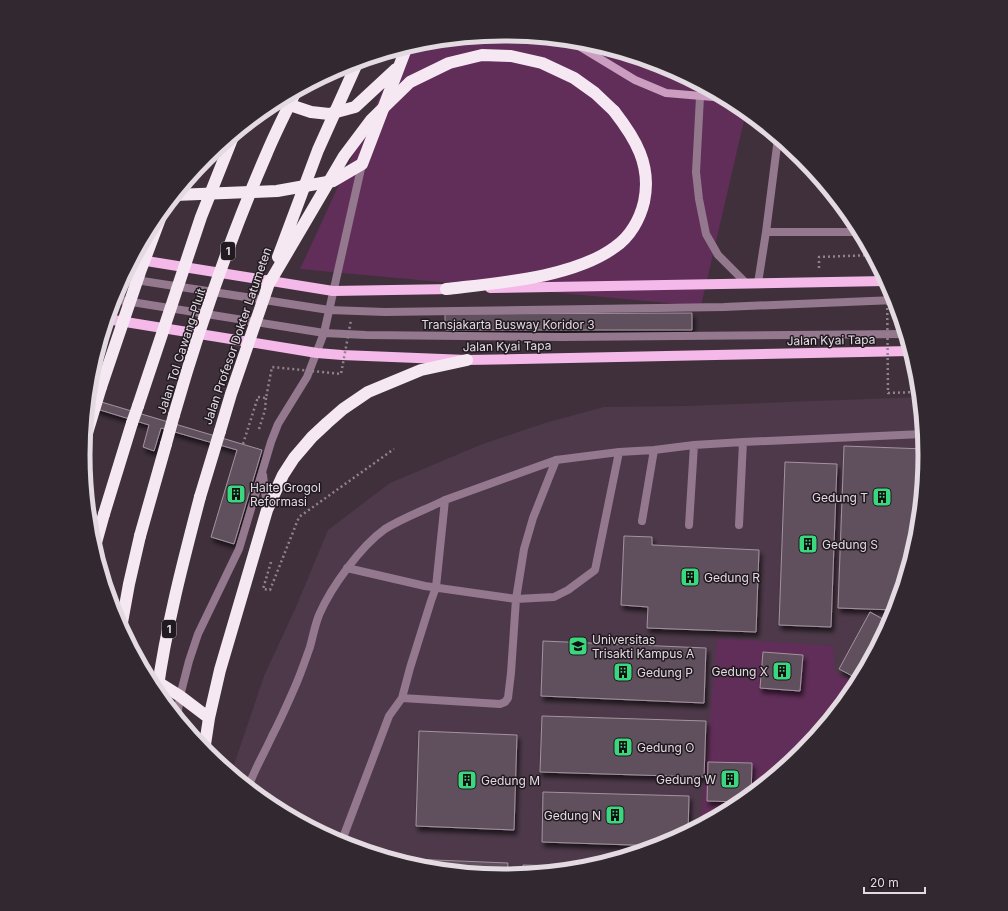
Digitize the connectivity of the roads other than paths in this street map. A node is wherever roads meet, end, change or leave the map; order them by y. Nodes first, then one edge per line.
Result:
1 (583, 49) edge
2 (404, 53) edge
3 (399, 67) junction
4 (355, 69) edge
5 (700, 97) junction
6 (712, 97) edge
7 (292, 100) edge
8 (287, 103) edge
9 (777, 144) edge
10 (229, 145) edge
11 (362, 164) junction
12 (182, 195) edge
13 (155, 231) edge
14 (766, 232) junction
15 (853, 232) edge
16 (139, 260) edge
17 (129, 279) edge
18 (880, 282) edge
19 (758, 283) junction
20 (747, 284) junction
21 (267, 287) junction
22 (446, 289) junction
23 (333, 291) junction
24 (120, 300) edge
25 (888, 300) edge
26 (329, 310) junction
27 (112, 320) edge
28 (324, 333) junction
29 (900, 334) edge
30 (905, 351) edge
31 (317, 353) junction
32 (467, 360) junction
33 (91, 420) edge
34 (918, 434) edge
35 (743, 442) junction
36 (694, 445) junction
37 (654, 450) junction
38 (619, 452) junction
39 (556, 460) junction
40 (262, 471) junction
41 (445, 500) junction
42 (267, 510) junction
43 (642, 521) dead end
44 (689, 525) dead end
45 (739, 525) dead end
46 (97, 538) edge
47 (347, 568) junction
48 (436, 587) junction
49 (516, 599) junction
50 (123, 618) edge
51 (156, 681) edge
52 (158, 685) edge
53 (180, 696) junction
54 (402, 698) junction
55 (178, 712) edge
56 (209, 718) junction
57 (205, 743) edge
58 (250, 782) edge
59 (342, 837) edge

1 - 5 street
2 - 3 highway
3 - 8 highway
3 - 11 highway
4 - 21 highway, Jalan Profesor Dokter Latumeten / 1, bridge
5 - 6 street
5 - 20 street
7 - 50 highway, Jalan Tol Cawang–Pluit / 1, bridge
9 - 14 street
10 - 46 highway, Jalan Tol Cawang–Pluit, bridge
11 - 12 highway
11 - 23 street
13 - 33 highway, bridge
14 - 15 street
14 - 19 street
16 - 23 main road, 1
17 - 26 street, Transjakarta Busway Koridor 3
18 - 19 main road
19 - 20 main road
20 - 22 main road
21 - 22 highway, bridge
21 - 52 highway, Jalan Profesor Dokter Latumeten / 1, bridge
22 - 23 main road, 1
23 - 26 street
24 - 28 street, Transjakarta Busway Koridor 3
25 - 26 street, Transjakarta Busway Koridor 3
26 - 28 street
27 - 31 main road, Jalan Kyai Tapa
28 - 29 street, Transjakarta Busway Koridor 3
28 - 31 street
30 - 32 main road, Jalan Kyai Tapa
31 - 32 main road, Jalan Kyai Tapa
31 - 40 street
32 - 42 highway
34 - 35 street
35 - 36 street
35 - 45 street
36 - 37 street
36 - 44 street
37 - 38 street
37 - 43 street
38 - 39 street
38 - 49 street
39 - 41 street
39 - 49 street
40 - 42 street
40 - 53 street
41 - 47 street
41 - 48 street
42 - 56 highway
47 - 48 street
47 - 58 street
48 - 49 street
48 - 54 street
49 - 54 street
51 - 53 highway
53 - 55 street
53 - 56 highway
54 - 59 street
56 - 57 highway

